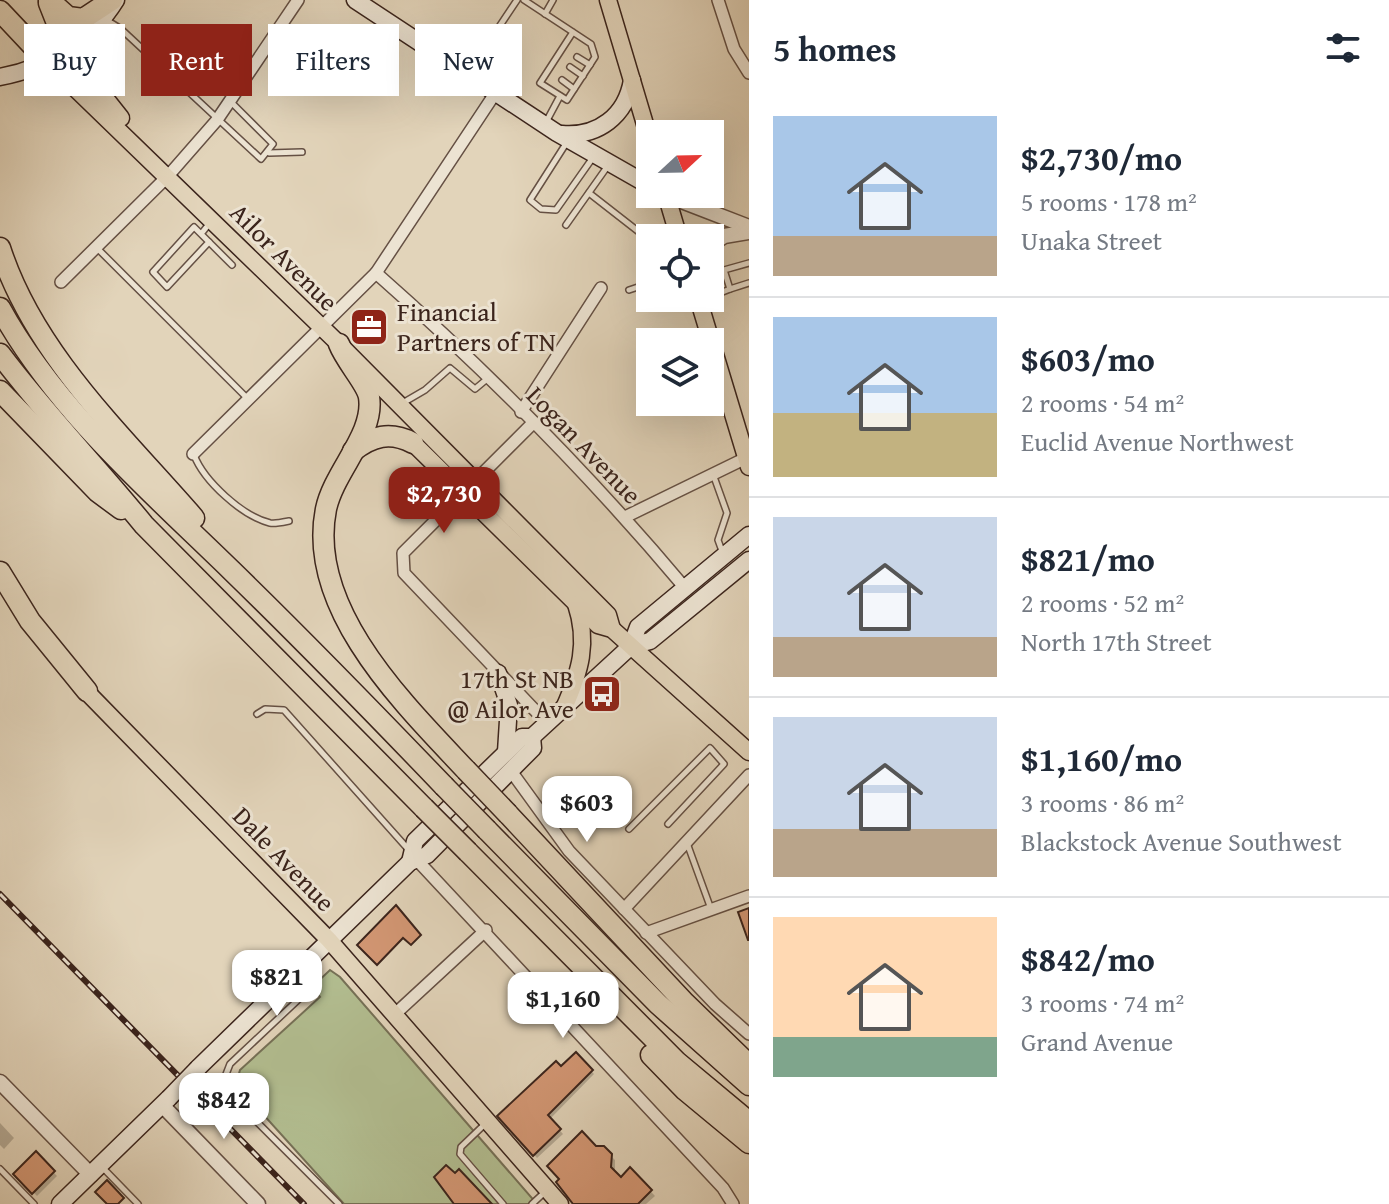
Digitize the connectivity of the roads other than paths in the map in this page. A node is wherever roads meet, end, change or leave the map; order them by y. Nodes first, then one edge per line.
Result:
1 (48, 0) edge
2 (298, 0) edge
3 (355, 0) edge
4 (517, 0) edge
5 (524, 0) edge
6 (553, 0) edge
7 (608, 0) edge
8 (718, 0) edge
9 (111, 6) edge
10 (0, 11) edge
11 (545, 14) junction
12 (57, 24) edge
13 (94, 24) edge
14 (501, 24) edge
15 (573, 32) junction
16 (24, 36) edge
17 (415, 39) edge
18 (577, 57) dead end
19 (590, 65) junction
20 (570, 67) dead end
21 (24, 70) edge
22 (749, 73) edge
23 (583, 76) junction
24 (0, 77) edge
25 (562, 80) dead end
26 (632, 80) junction
27 (574, 89) junction
28 (84, 96) edge
29 (102, 96) edge
30 (493, 96) edge
31 (502, 96) edge
32 (560, 96) junction
33 (230, 101) junction
34 (217, 120) junction
35 (644, 120) edge
36 (557, 132) junction
37 (302, 152) dead end
38 (268, 153) junction
39 (602, 159) junction
40 (163, 172) junction
41 (636, 178) edge
42 (589, 193) junction
43 (698, 208) edge
44 (213, 221) junction
45 (566, 225) dead end
46 (636, 230) edge
47 (749, 230) edge
48 (201, 234) junction
49 (724, 236) edge
50 (209, 242) junction
51 (237, 245) junction
52 (96, 247) junction
53 (0, 248) edge
54 (224, 257) junction
55 (749, 263) edge
56 (232, 265) dead end
57 (376, 273) junction
58 (61, 282) dead end
59 (749, 283) edge
60 (601, 288) dead end
61 (636, 288) edge
62 (730, 289) junction
63 (629, 290) dead end
64 (724, 291) edge
65 (0, 308) edge
66 (707, 312) edge
67 (321, 328) junction
68 (339, 344) junction
69 (0, 354) edge
70 (488, 379) junction
71 (0, 391) edge
72 (248, 399) junction
73 (400, 405) junction
74 (521, 412) junction
75 (533, 423) junction
76 (413, 443) joint
77 (350, 453) junction
78 (193, 454) joint
79 (748, 462) edge
80 (713, 473) junction
81 (472, 488) junction
82 (625, 517) junction
83 (289, 521) dead end
84 (144, 525) junction
85 (749, 535) edge
86 (724, 555) junction
87 (749, 560) edge
88 (0, 572) edge
89 (685, 588) junction
90 (0, 589) edge
91 (576, 603) junction
92 (292, 629) junction
93 (612, 629) junction
94 (631, 646) junction
95 (498, 673) junction
96 (87, 691) junction
97 (564, 708) junction
98 (257, 714) dead end
99 (547, 723) junction
100 (532, 737) junction
101 (506, 752) junction
102 (749, 752) edge
103 (511, 771) junction
104 (749, 775) edge
105 (668, 824) dead end
106 (629, 829) dead end
107 (686, 842) junction
108 (413, 858) junction
109 (749, 896) edge
110 (525, 909) junction
111 (624, 909) junction
112 (712, 909) junction
113 (486, 930) junction
114 (646, 933) junction
115 (329, 940) junction
116 (316, 983) dead end
117 (394, 1015) junction
118 (749, 1034) edge
119 (749, 1065) edge
120 (692, 1075) junction
121 (0, 1082) edge
122 (749, 1085) edge
123 (165, 1101) junction
124 (487, 1122) junction
125 (749, 1122) edge
126 (749, 1132) edge
127 (749, 1143) edge
128 (0, 1169) edge
129 (96, 1171) junction
130 (547, 1190) junction
131 (34, 1204) edge
132 (60, 1204) edge
133 (138, 1204) edge
134 (258, 1204) edge
135 (339, 1204) edge
136 (503, 1204) edge
137 (532, 1204) edge
138 (560, 1204) edge
139 (733, 1204) edge

1 - 9 highway
1 - 12 highway
2 - 33 street
3 - 17 main road
4 - 14 lane
5 - 11 lane
6 - 11 lane
7 - 26 main road
8 - 22 street
9 - 13 main road
9 - 34 lane
10 - 16 highway
11 - 15 lane
15 - 19 lane
15 - 32 lane
18 - 19 lane
19 - 23 lane
20 - 23 lane
21 - 24 main road
23 - 27 lane
25 - 27 lane
26 - 35 main road
26 - 36 main road
27 - 32 lane
28 - 40 main road, Ailor Avenue
29 - 40 main road
30 - 57 street
31 - 36 main road
32 - 36 lane
33 - 34 street
33 - 38 lane
34 - 38 lane
34 - 40 street
36 - 39 main road
36 - 39 lane
37 - 38 lane
39 - 41 main road
39 - 42 lane
40 - 44 main road, Ailor Avenue
40 - 52 street
42 - 45 lane
42 - 46 lane
43 - 47 street
44 - 48 lane
44 - 51 main road, Ailor Avenue
47 - 49 street
48 - 50 lane
48 - 50 lane
50 - 54 lane
51 - 54 lane
51 - 67 main road, Ailor Avenue
52 - 58 street
52 - 72 lane
53 - 92 highway
54 - 56 lane
55 - 62 lane
57 - 67 street
57 - 70 street, Logan Avenue
59 - 62 lane
60 - 74 street
61 - 63 lane
62 - 64 lane
65 - 92 highway
66 - 79 main road
67 - 68 main road, Ailor Avenue
67 - 72 street
68 - 73 main road, Ailor Avenue
68 - 77 highway
69 - 84 highway
70 - 73 lane
70 - 74 street, Logan Avenue
71 - 84 highway
72 - 78 street
73 - 81 main road, Ailor Avenue
74 - 75 street, Logan Avenue
75 - 81 street
75 - 82 street, Logan Avenue
76 - 77 highway
76 - 81 main road, Ailor Avenue
77 - 119 highway, bridge
78 - 83 lane
79 - 80 street
80 - 82 street
80 - 86 lane
81 - 91 main road, Ailor Avenue
81 - 93 main road, Ailor Avenue
81 - 95 street
82 - 89 street, Logan Avenue
84 - 110 highway, bridge
85 - 86 main road
86 - 89 main road
87 - 94 main road
88 - 96 highway
89 - 94 main road
90 - 96 main road, Dale Avenue
91 - 93 main road, Ailor Avenue
91 - 97 main road
92 - 122 highway, bridge
93 - 94 main road, Ailor Avenue
94 - 97 main road
94 - 102 main road, Ailor Avenue
95 - 99 street
95 - 101 main road
96 - 115 main road, Dale Avenue
97 - 99 main road
98 - 108 lane
99 - 100 main road
100 - 101 main road
100 - 103 main road
101 - 108 main road
103 - 108 main road
103 - 111 street
104 - 107 street
105 - 106 lane
107 - 111 street
107 - 112 lane
108 - 113 street
108 - 115 main road
109 - 112 street
110 - 120 highway
110 - 127 highway
111 - 114 street
112 - 114 street
113 - 117 street
113 - 139 street
114 - 118 street
115 - 117 main road, Dale Avenue
115 - 123 main road, bridge
116 - 135 lane
117 - 124 main road, Dale Avenue
120 - 125 highway
120 - 126 highway
121 - 129 street
123 - 129 main road
123 - 134 street
124 - 130 main road, Dale Avenue
124 - 136 lane
128 - 131 lane
129 - 132 main road
129 - 133 lane
130 - 137 lane
130 - 138 main road, Dale Avenue

